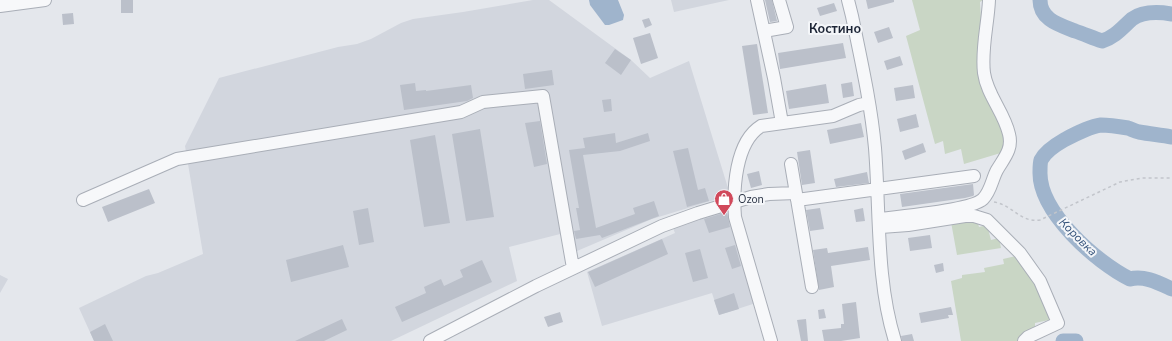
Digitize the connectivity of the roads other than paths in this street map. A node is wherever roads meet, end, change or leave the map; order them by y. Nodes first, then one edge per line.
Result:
1 (45, 0) edge
2 (757, 0) edge
3 (779, 0) edge
4 (848, 0) edge
5 (989, 0) edge
6 (0, 6) edge
7 (764, 31) junction
8 (869, 103) junction
9 (782, 123) junction
10 (791, 164) dead end
11 (974, 176) dead end
12 (877, 189) junction
13 (797, 197) junction
14 (82, 200) dead end
15 (735, 202) junction
16 (879, 223) junction
17 (573, 268) junction
18 (812, 287) dead end
19 (430, 341) edge
20 (771, 341) edge
21 (895, 341) edge
22 (1024, 341) edge

1 - 6 street
2 - 7 street
3 - 7 street
4 - 8 street
5 - 16 street
7 - 9 street
8 - 9 street
8 - 12 street
9 - 15 street
10 - 13 street
11 - 12 street
12 - 13 street
12 - 16 street
13 - 15 street
13 - 18 street
14 - 17 street
15 - 17 street
15 - 20 street
16 - 21 street
16 - 22 street
17 - 19 street

